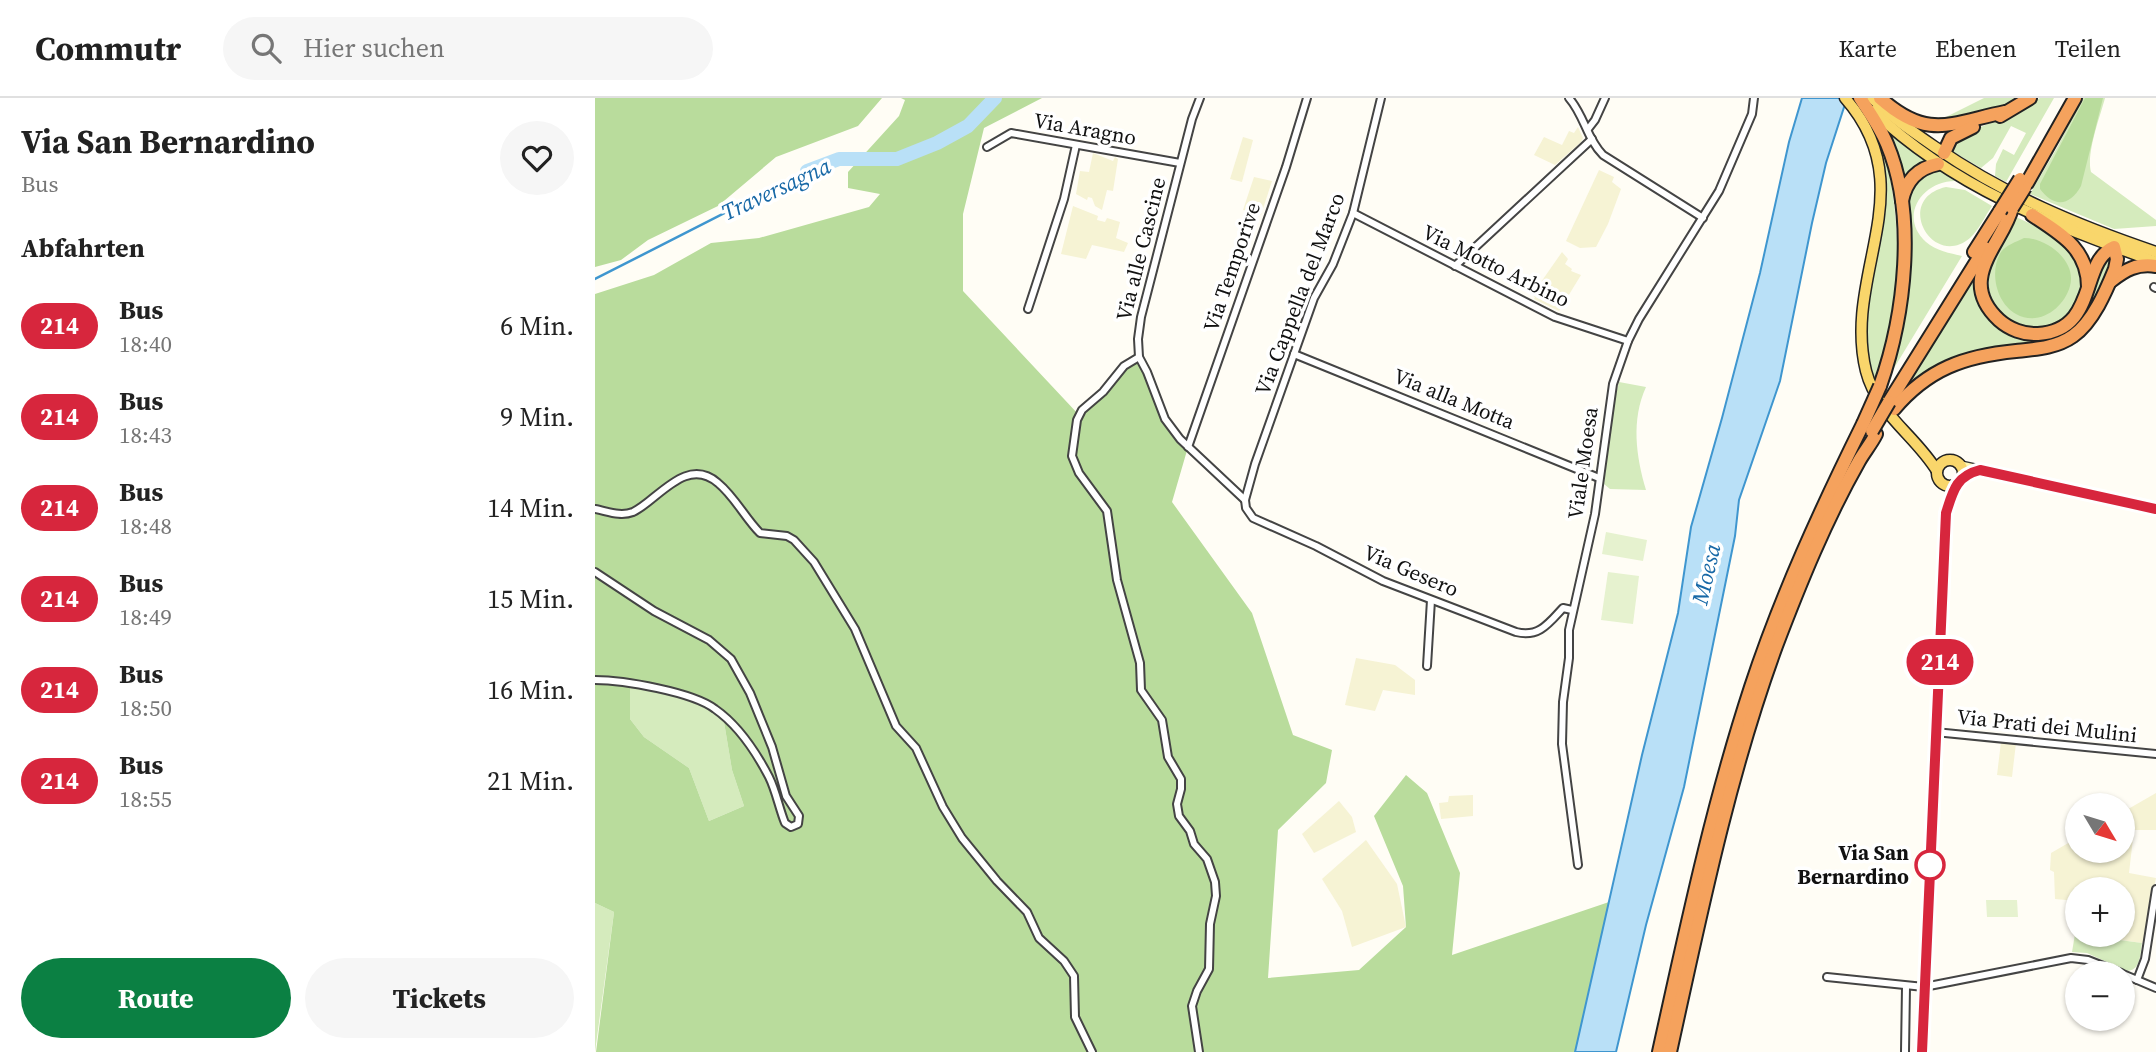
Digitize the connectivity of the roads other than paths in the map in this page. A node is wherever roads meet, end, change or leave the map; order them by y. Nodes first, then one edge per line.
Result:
1 (1201, 98) edge
2 (1307, 98) edge
3 (1381, 98) edge
4 (1569, 98) edge
5 (1605, 98) edge
6 (1754, 98) edge
7 (1872, 98) edge
8 (1880, 98) edge
9 (2030, 98) edge
10 (2066, 98) edge
11 (2075, 98) edge
12 (1854, 100) edge
13 (2005, 112) junction
14 (1899, 127) junction
15 (1588, 129) junction
16 (1592, 139) junction
17 (1076, 145) junction
18 (987, 148) dead end
19 (1180, 163) junction
20 (1944, 163) junction
21 (2024, 181) junction
22 (1902, 208) junction
23 (2007, 212) junction
24 (1353, 213) junction
25 (2032, 215) junction
26 (1703, 218) junction
27 (2120, 244) junction
28 (2156, 252) edge
29 (2156, 264) edge
30 (1455, 266) junction
31 (2110, 281) junction
32 (2087, 294) junction
33 (1028, 309) dead end
34 (1628, 341) junction
35 (1294, 354) junction
36 (1139, 358) junction
37 (1887, 398) junction
38 (1870, 429) junction
39 (1188, 447) junction
40 (1919, 447) junction
41 (1944, 461) junction
42 (1961, 466) junction
43 (1980, 470) junction
44 (1937, 471) junction
45 (1962, 477) junction
46 (1599, 478) junction
47 (1941, 483) junction
48 (1954, 485) junction
49 (1245, 500) junction
50 (595, 509) edge
51 (2156, 509) edge
52 (1946, 513) junction
53 (595, 572) edge
54 (1431, 600) junction
55 (1572, 610) junction
56 (1427, 666) dead end
57 (595, 680) edge
58 (1935, 732) junction
59 (2156, 754) edge
60 (1578, 865) dead end
61 (2156, 889) edge
62 (2091, 961) edge
63 (1827, 977) dead end
64 (2137, 980) joint
65 (1906, 987) junction
66 (1924, 987) junction
67 (2156, 988) edge
68 (1092, 1052) edge
69 (1199, 1052) edge
70 (1659, 1052) edge
71 (1670, 1052) edge
72 (1905, 1052) edge
73 (1922, 1052) edge

1 - 19 street, Via alle Cascine
2 - 39 street, Via Temporive
3 - 24 street, Via Cappella del Marco
4 - 15 street
5 - 15 street
6 - 26 street, Viale Moesa
7 - 14 main road
8 - 13 highway
9 - 13 highway
10 - 21 highway
11 - 21 highway
12 - 14 main road
12 - 22 highway
12 - 40 main road
13 - 20 highway
14 - 20 main road
15 - 16 street
16 - 26 street
16 - 30 street
17 - 18 street, Via Aragno
17 - 19 street, Via Aragno
17 - 33 street
19 - 36 street, Via alle Cascine
20 - 22 highway
20 - 25 main road
20 - 27 main road
21 - 23 highway, bridge
22 - 37 highway
23 - 32 highway
23 - 37 highway
24 - 30 street, Via Motto Arbino
24 - 35 street, Via Cappella del Marco
25 - 27 main road
25 - 32 highway
26 - 34 street, Viale Moesa
27 - 28 main road
27 - 29 main road
27 - 31 highway
27 - 32 highway
29 - 31 highway
30 - 34 street, Via Motto Arbino
31 - 37 highway
34 - 46 street, Viale Moesa
35 - 46 street, Via alla Motta
35 - 49 street, Via Cappella del Marco
36 - 39 street, Via alle Cascine
36 - 69 street
37 - 38 highway
38 - 70 highway
38 - 71 highway
39 - 49 street, Via alle Cascine
40 - 41 main road
40 - 44 main road
41 - 42 main road
41 - 44 main road
42 - 43 street
42 - 45 main road
43 - 45 street
43 - 51 street
44 - 47 main road
45 - 48 main road
46 - 55 street, Viale Moesa
47 - 48 main road
47 - 52 main road
48 - 52 main road
49 - 54 street, Via Gesero
50 - 68 street
52 - 58 main road
53 - 57 street
54 - 55 street, Via Gesero
54 - 56 street
55 - 60 street, Viale Moesa
58 - 59 street, Via Prati dei Mulini
58 - 66 main road
61 - 64 street
62 - 66 street
63 - 65 street
64 - 67 street
65 - 66 street
65 - 72 street
66 - 73 main road

